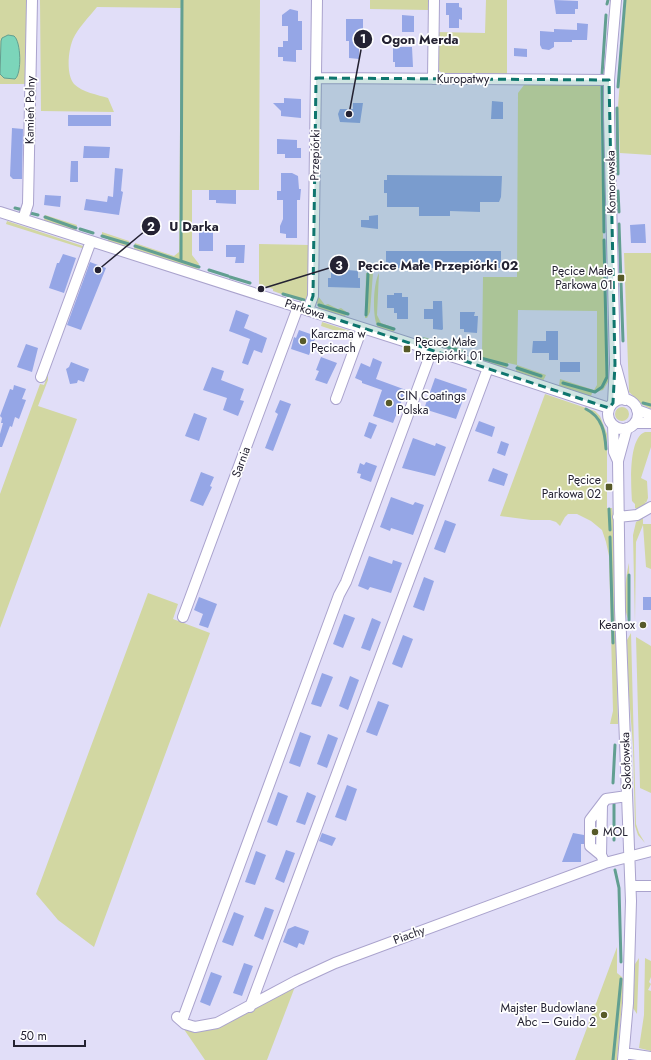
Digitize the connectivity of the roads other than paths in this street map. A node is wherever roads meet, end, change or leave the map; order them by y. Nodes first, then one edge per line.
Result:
1 (32, 0) edge
2 (317, 0) edge
3 (434, 0) edge
4 (616, 0) edge
5 (316, 78) junction
6 (433, 79) junction
7 (609, 80) junction
8 (0, 212) edge
9 (24, 219) junction
10 (91, 241) junction
11 (298, 307) junction
12 (308, 310) junction
13 (362, 328) junction
14 (432, 350) junction
15 (615, 364) junction
16 (488, 368) junction
17 (42, 376) dead end
18 (336, 399) dead end
19 (626, 400) junction
20 (611, 405) junction
21 (637, 410) junction
22 (651, 415) edge
23 (651, 423) edge
24 (613, 425) junction
25 (631, 425) junction
26 (618, 461) junction
27 (651, 507) edge
28 (618, 517) junction
29 (183, 617) dead end
30 (627, 796) junction
31 (651, 851) edge
32 (630, 856) junction
33 (603, 859) junction
34 (631, 886) junction
35 (651, 886) edge
36 (250, 1007) junction
37 (623, 1056) edge
38 (651, 1057) edge

1 - 9 street, Kamień Polny
2 - 5 street, Przepiórki
3 - 6 street
4 - 7 street, Komorowska
5 - 6 street, Kuropatwy
5 - 12 street, Przepiórki
6 - 7 street, Kuropatwy
7 - 15 street, Komorowska
8 - 9 street, Parkowa
9 - 10 street, Parkowa
10 - 11 street, Parkowa
10 - 17 street
11 - 12 street, Parkowa
11 - 29 street, Sarnia
12 - 13 street, Parkowa
13 - 14 street, Parkowa
13 - 18 street
14 - 16 street, Parkowa
14 - 36 street, Piachy
15 - 19 street, Komorowska
15 - 20 street, Komorowska
16 - 20 street, Parkowa
16 - 36 street
19 - 20 street
19 - 21 street
20 - 24 street
21 - 22 street
21 - 25 street
23 - 25 street
24 - 25 street
24 - 26 street, Sokołowska
25 - 26 street, Sokołowska
26 - 28 street, Sokołowska
27 - 28 street
28 - 30 street, Sokołowska
30 - 32 street, Sokołowska
30 - 33 street
31 - 32 street, Piachy
32 - 33 street, Piachy
32 - 34 street, Sokołowska
33 - 36 street, Piachy
34 - 35 street
34 - 37 street, Sokołowska
37 - 38 street

